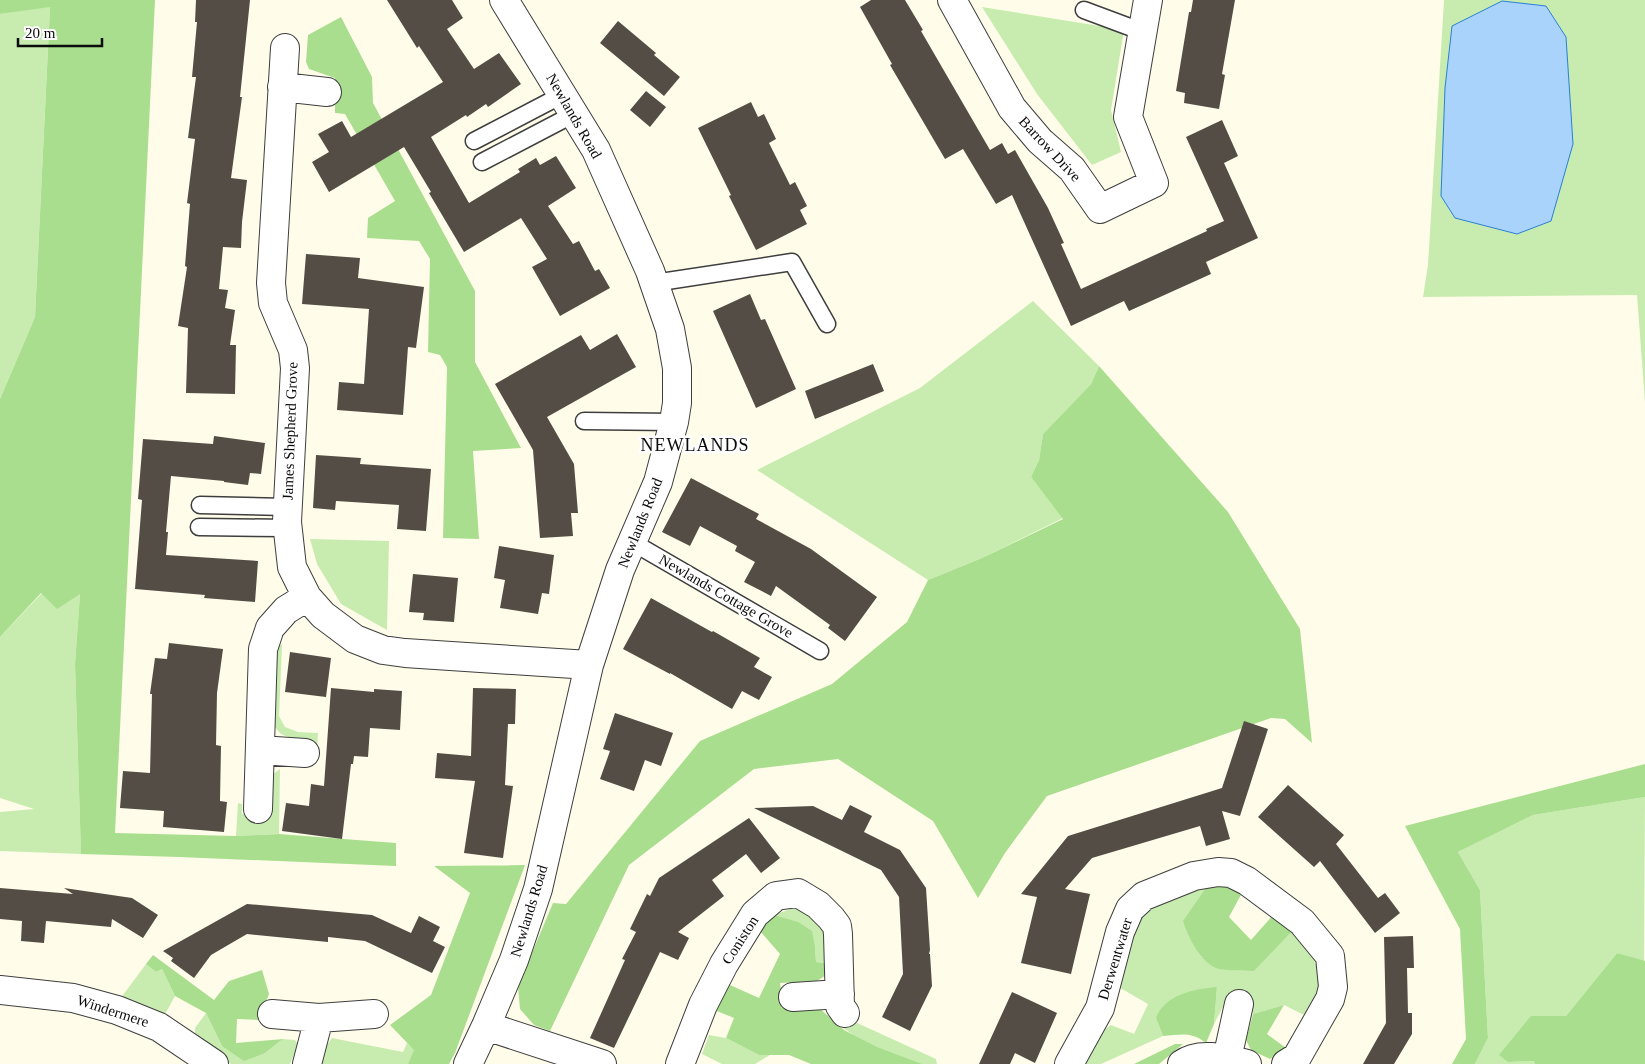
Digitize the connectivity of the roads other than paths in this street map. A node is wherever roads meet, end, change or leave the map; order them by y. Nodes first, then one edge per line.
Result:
1 (504, 0) edge
2 (1148, 0) edge
3 (960, 2) edge
4 (1084, 10) dead end
5 (1143, 32) junction
6 (285, 48) dead end
7 (282, 87) junction
8 (327, 92) dead end
9 (568, 104) junction
10 (474, 141) dead end
11 (482, 162) dead end
12 (654, 283) junction
13 (827, 324) dead end
14 (584, 421) dead end
15 (674, 422) junction
16 (200, 505) dead end
17 (287, 518) junction
18 (199, 527) dead end
19 (632, 542) junction
20 (307, 597) junction
21 (820, 651) dead end
22 (589, 665) junction
23 (260, 750) junction
24 (305, 753) dead end
25 (258, 809) dead end
26 (0, 990) edge
27 (793, 997) dead end
28 (1239, 1004) dead end
29 (272, 1014) dead end
30 (374, 1014) dead end
31 (319, 1018) junction
32 (486, 1026) junction
33 (1237, 1062) edge
34 (214, 1064) edge
35 (307, 1064) edge
36 (468, 1064) edge
37 (602, 1064) edge
38 (680, 1064) edge
39 (1069, 1064) edge
40 (1182, 1064) edge
41 (1286, 1064) edge

1 - 9 street, Newlands Road
2 - 5 street, Barrow Drive
3 - 5 street, Barrow Drive
4 - 5 lane
6 - 7 street, James Shepherd Grove
7 - 8 street
7 - 17 street, James Shepherd Grove
9 - 10 lane
9 - 11 lane
9 - 12 street, Newlands Road
12 - 13 lane
12 - 15 street, Newlands Road
14 - 15 lane
15 - 19 street, Newlands Road
16 - 17 lane
17 - 18 lane
17 - 20 street, James Shepherd Grove
19 - 21 lane, Newlands Cottage Grove
19 - 22 street, Newlands Road
20 - 22 street, James Shepherd Grove
20 - 23 street
22 - 32 street, Newlands Road
23 - 24 street
23 - 25 street
26 - 34 street, Windermere
27 - 38 street, Coniston
28 - 33 street
29 - 31 street
30 - 31 street
31 - 35 street
32 - 36 street, Newlands Road
32 - 37 street
33 - 40 street
39 - 41 street, Derwentwater

